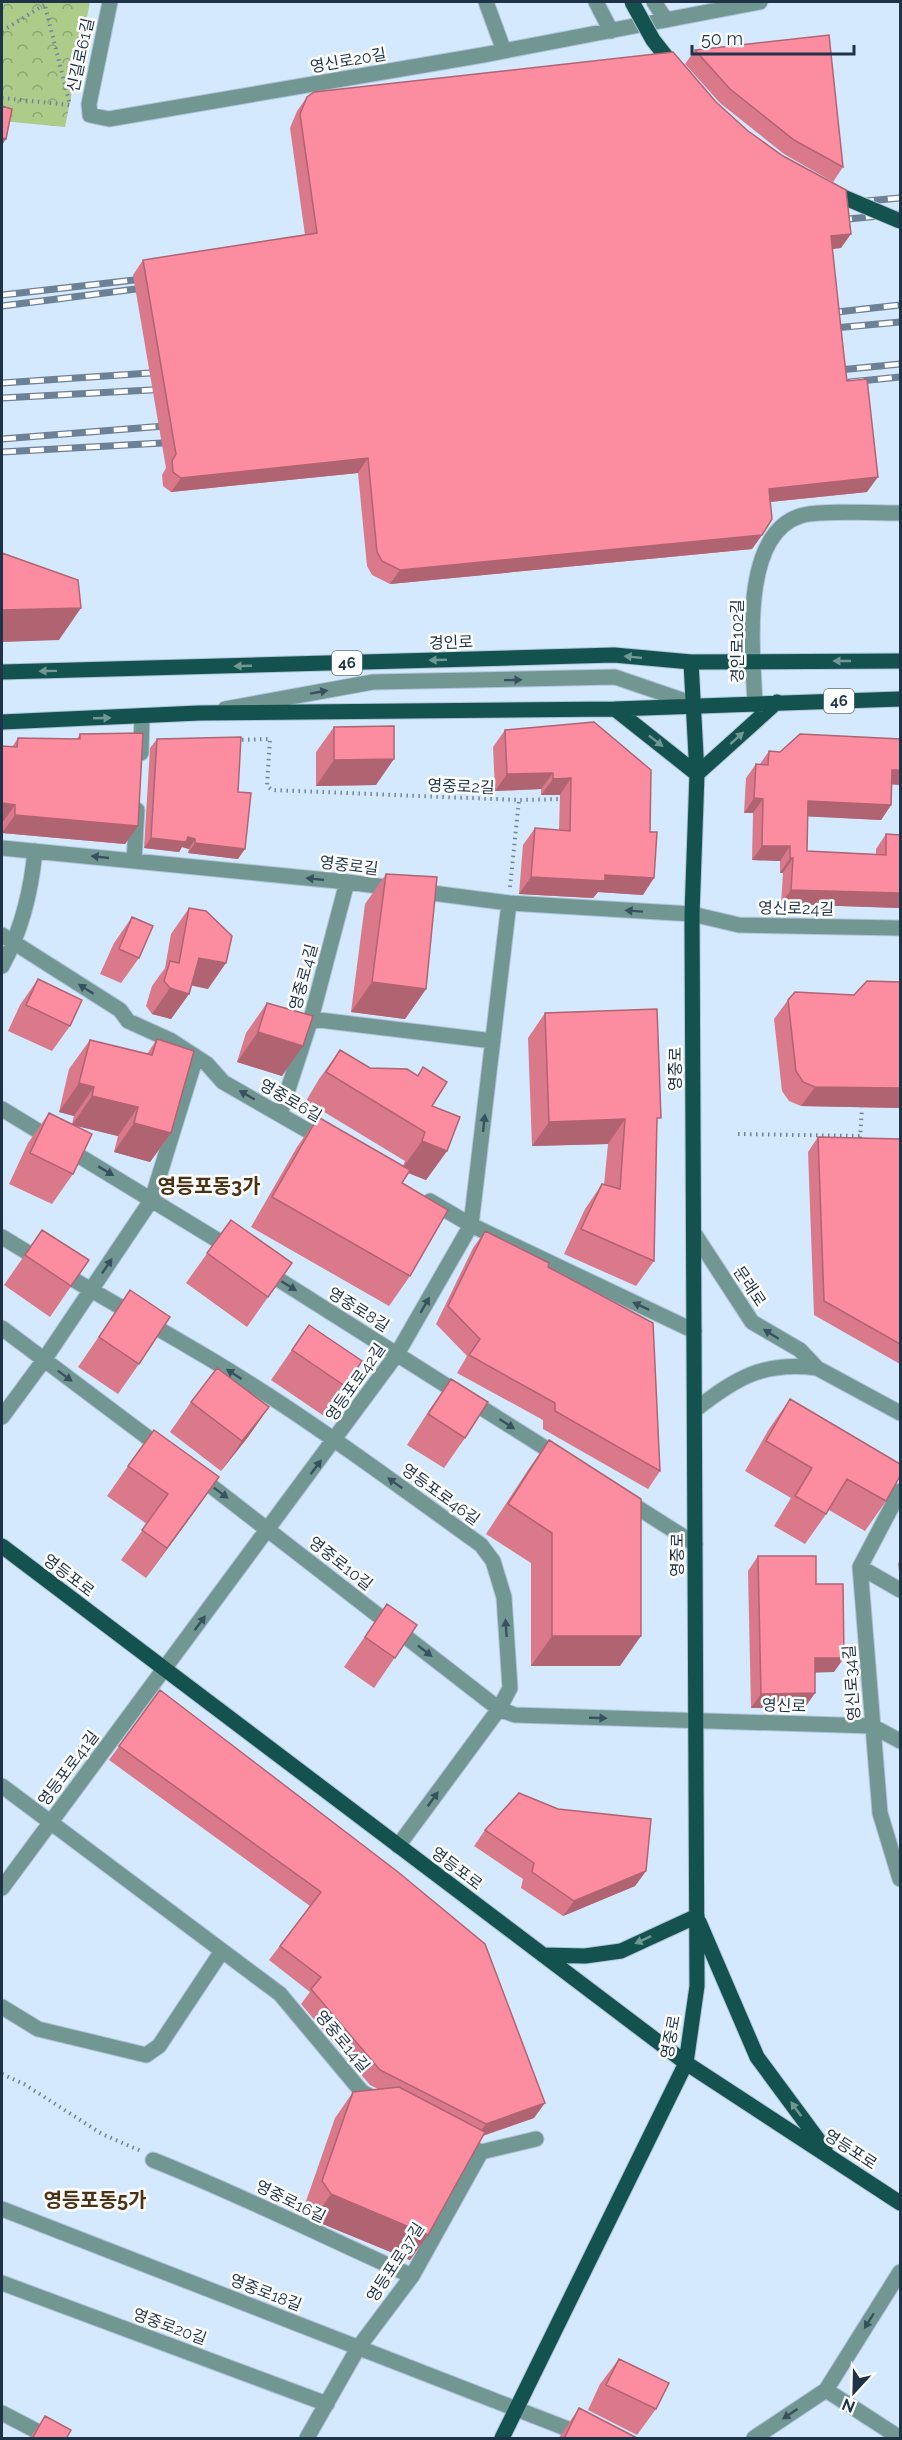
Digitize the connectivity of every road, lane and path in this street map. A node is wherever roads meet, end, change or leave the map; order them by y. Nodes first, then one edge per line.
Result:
1 (110, 2) edge
2 (486, 2) edge
3 (596, 2) edge
4 (632, 2) edge
5 (654, 2) edge
6 (760, 2) edge
7 (44, 3) edge
8 (666, 20) junction
9 (2, 31) edge
10 (610, 31) junction
11 (504, 51) junction
12 (686, 81) edge
13 (2, 98) edge
14 (90, 115) joint
15 (818, 186) edge
16 (900, 221) edge
17 (900, 513) edge
18 (753, 661) junction
19 (900, 661) edge
20 (691, 662) junction
21 (2, 672) edge
22 (900, 699) edge
23 (777, 702) junction
24 (694, 704) junction
25 (755, 704) junction
26 (615, 709) junction
27 (199, 713) junction
28 (142, 716) junction
29 (2, 722) edge
30 (140, 768) edge
31 (697, 774) junction
32 (272, 790) dead end
33 (138, 792) edge
34 (566, 799) edge
35 (519, 800) junction
36 (2, 848) edge
37 (35, 851) junction
38 (134, 861) junction
39 (347, 882) junction
40 (509, 903) junction
41 (692, 914) junction
42 (900, 928) edge
43 (8, 939) edge
44 (2, 966) edge
45 (311, 1019) junction
46 (494, 1041) junction
47 (196, 1057) junction
48 (862, 1107) edge
49 (2, 1109) edge
50 (280, 1114) junction
51 (738, 1134) dead end
52 (860, 1136) junction
53 (860, 1144) edge
54 (340, 1149) edge
55 (421, 1196) edge
56 (152, 1199) junction
57 (471, 1225) junction
58 (694, 1233) junction
59 (2, 1237) edge
60 (90, 1292) junction
61 (2, 1328) edge
62 (694, 1330) junction
63 (397, 1354) junction
64 (44, 1360) junction
65 (817, 1368) junction
66 (694, 1410) junction
67 (900, 1413) edge
68 (2, 1417) edge
69 (336, 1440) junction
70 (574, 1467) edge
71 (900, 1491) edge
72 (614, 1492) edge
73 (270, 1529) junction
74 (695, 1544) junction
75 (2, 1546) edge
76 (860, 1568) junction
77 (900, 1590) edge
78 (164, 1669) junction
79 (499, 1709) junction
80 (696, 1720) junction
81 (872, 1725) junction
82 (900, 1741) edge
83 (2, 1786) edge
84 (50, 1822) junction
85 (398, 1846) junction
86 (900, 1879) edge
87 (2, 1888) edge
88 (697, 1916) junction
89 (222, 1951) junction
90 (543, 1955) junction
91 (2, 2007) edge
92 (686, 2063) junction
93 (2, 2074) edge
94 (392, 2107) edge
95 (441, 2132) edge
96 (536, 2139) dead end
97 (481, 2152) junction
98 (831, 2156) junction
99 (153, 2160) joint
100 (900, 2203) edge
101 (2, 2209) edge
102 (900, 2272) edge
103 (412, 2276) junction
104 (2, 2283) edge
105 (358, 2348) junction
106 (826, 2390) junction
107 (327, 2404) junction
108 (517, 2409) junction
109 (2, 2413) edge
110 (50, 2439) edge
111 (307, 2439) edge
112 (502, 2439) edge
113 (591, 2439) edge
114 (754, 2439) edge
115 (900, 2439) edge

1 - 14 street, 신길로61길
2 - 11 street
3 - 10 street
4 - 12 main road, bridge
5 - 8 street
6 - 8 street, 영신로20길
7 - 9 path
7 - 13 path
8 - 10 street, 영신로20길
10 - 11 street, 영신로20길
11 - 14 street, 영신로20길
15 - 16 main road, bridge
17 - 18 street, 경인로102길
19 -> 18 main road, 경인로 / 46
18 - 20 main road, 경인로 / 46
18 - 25 street, 경인로102길
20 -> 21 main road, 경인로 / 46
20 - 24 main road, 영중로
22 - 23 main road, 46
23 - 25 main road, 46
31 -> 23 main road
24 - 25 main road, 46
24 - 26 main road, 46
27 -> 24 street
24 - 31 main road, 영중로
26 - 27 main road, 46
26 -> 31 main road
27 - 28 main road, 46
29 -> 28 main road, 46
28 - 30 street
31 - 41 main road, 영중로
32 - 35 path, 영중로2길
33 - 38 street
34 - 35 path, 영중로2길
35 - 40 path
36 - 37 street, 영중로길
38 -> 37 street, 영중로길
37 - 43 street
39 -> 38 street, 영중로길
39 - 40 street, 영중로길
39 - 45 street, 영중로4길
41 -> 40 street, 영중로길
40 - 46 street, 영등포로42길
41 - 42 street, 영신로24길
41 - 58 main road, 영중로
43 - 44 street
47 -> 43 street, 영중로6길
45 - 46 street
45 - 50 street, 영중로4길
57 -> 46 street, 영등포로42길
50 -> 47 street, 영중로6길
47 - 56 street
48 - 52 path
49 -> 56 street, 영중로8길
50 - 54 street, 영중로6길
51 - 52 path
52 - 53 path
55 - 57 street
60 -> 56 street
56 -> 63 street, 영중로8길
62 -> 57 street
63 -> 57 street, 영등포로42길
58 - 62 main road, 영중로
65 -> 58 street, 문래로
59 - 60 street, 영등포로46길
60 - 64 street
69 -> 60 street, 영등포로46길
61 - 64 street, 영중로10길
62 - 66 main road, 영중로
63 - 69 street, 영등포로42길
63 -> 70 street, 영중로8길
64 - 68 street
64 -> 73 street, 영중로10길
65 - 66 street, 문래로
65 - 67 street, 문래로
66 - 74 main road, 영중로
73 -> 69 street, 영등포로42길
79 -> 69 street, 영등포로46길
71 - 76 street
72 - 74 street
78 -> 73 street, 영등포로42길
73 -> 79 street, 영중로10길
74 - 80 main road, 영중로
75 - 78 main road, 영등포로
76 - 77 street
76 - 81 street, 영신로34길
78 - 84 street, 영등포로41길
78 - 85 main road, 영등포로
79 -> 80 street, 영중로10길
85 -> 79 street, 영등포로46길
80 - 81 street, 영신로
80 - 88 main road, 영중로
81 - 82 street
81 - 86 street, 영신로34길
83 - 84 street, 영중로14길
84 - 87 street, 영등포로41길
84 - 89 street, 영중로14길
85 - 90 main road, 영등포로
88 -> 90 main road
88 - 92 main road, 영중로
98 -> 88 main road
89 - 91 street
89 - 94 street, 영중로14길
90 - 92 main road, 영등포로
92 - 98 main road, 영등포로
92 - 108 main road, 영중로
93 - 99 path
95 - 97 street
96 - 97 street
97 - 103 street, 영등포로37길
98 - 100 main road, 영등포로
99 - 103 street, 영중로16길
101 - 105 street, 영중로18길
102 -> 106 street
103 - 105 street, 영등포로37길
104 - 107 street, 영중로20길
105 - 107 street, 영등포로37길
105 - 108 street, 영중로18길
106 -> 114 street
106 - 115 street
107 - 111 street, 영등포로37길
108 - 112 main road, 영중로
108 - 113 street
109 - 110 street

